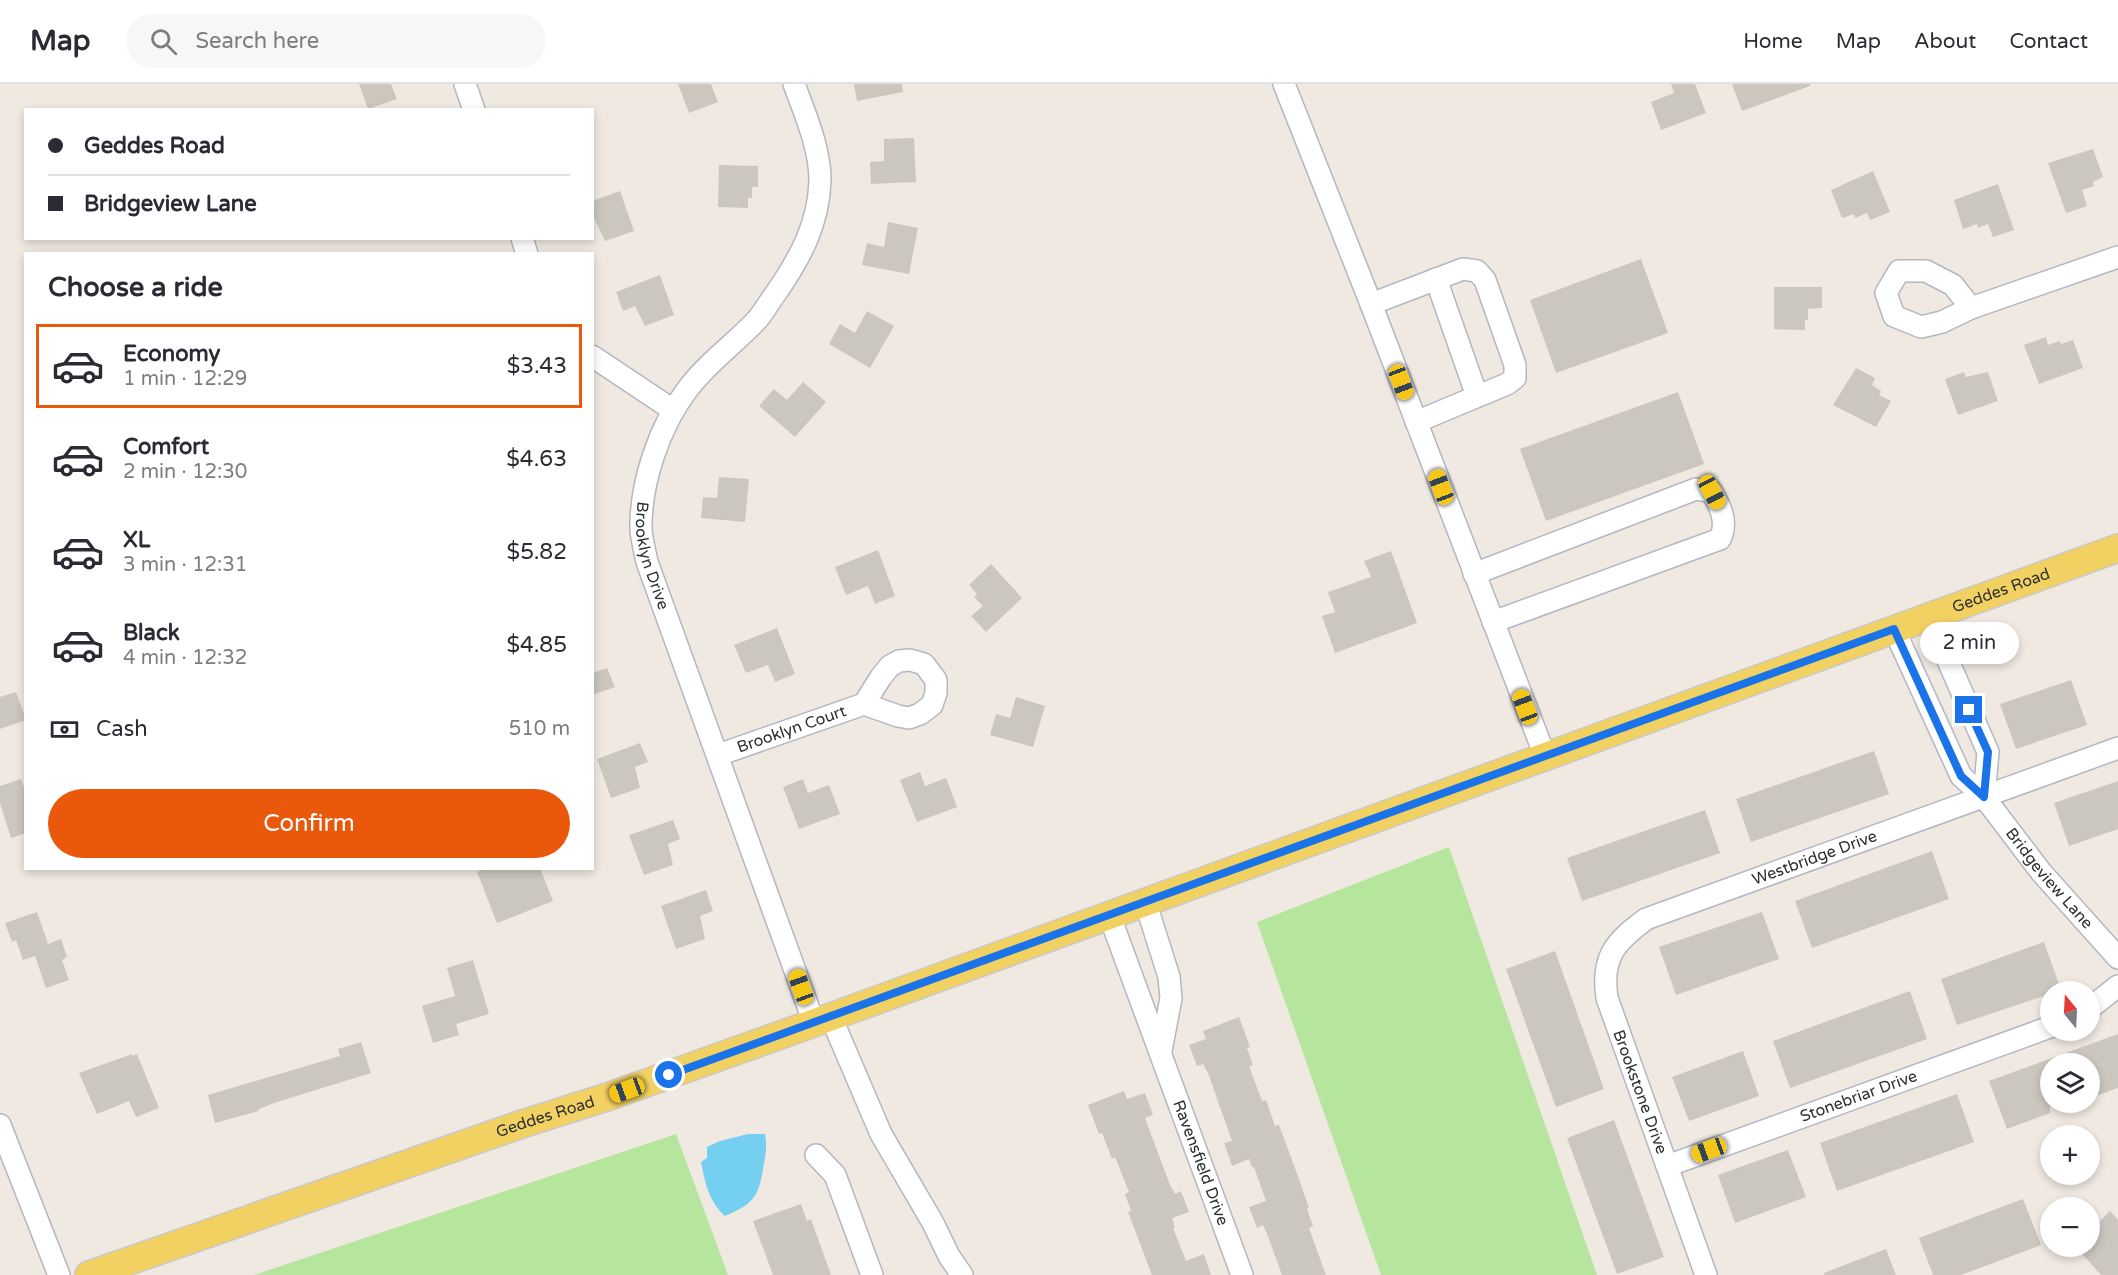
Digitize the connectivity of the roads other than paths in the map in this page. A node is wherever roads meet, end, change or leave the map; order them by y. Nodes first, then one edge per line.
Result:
1 (465, 84) edge
2 (794, 84) edge
3 (1284, 84) edge
4 (473, 108) edge
5 (2118, 257) edge
6 (1436, 279) junction
7 (1371, 304) junction
8 (1971, 308) dead end
9 (594, 357) edge
10 (1478, 396) junction
11 (673, 410) junction
12 (1416, 422) junction
13 (2118, 548) edge
14 (1474, 574) junction
15 (1929, 617) junction
16 (1492, 621) junction
17 (1894, 629) junction
18 (864, 704) dead end
19 (2118, 748) edge
20 (718, 755) junction
21 (1545, 756) junction
22 (1984, 797) junction
23 (1146, 904) junction
24 (1110, 917) junction
25 (1647, 919) joint
26 (2118, 958) edge
27 (2118, 986) edge
28 (2100, 1000) edge
29 (822, 1020) junction
30 (2040, 1031) edge
31 (1161, 1051) junction
32 (0, 1125) edge
33 (816, 1155) dead end
34 (1666, 1166) junction
35 (59, 1275) edge
36 (89, 1275) edge
37 (872, 1275) edge
38 (962, 1275) edge
39 (1242, 1275) edge
40 (1706, 1275) edge

1 - 4 street
2 - 11 street, Brooklyn Drive
3 - 7 street
5 - 8 street
6 - 7 street
6 - 10 street
6 - 10 street
7 - 12 street
9 - 11 street
10 - 12 street
11 - 20 street, Brooklyn Drive
12 - 14 street
13 - 15 main road, Geddes Road
14 - 16 street
14 - 16 street
15 - 17 main road, Geddes Road
15 - 22 street
16 - 21 street
17 - 21 main road, Geddes Road
17 - 22 street, Bridgeview Lane
18 - 20 street, Brooklyn Court
19 - 22 street, Westbridge Drive
20 - 29 street, Brooklyn Drive
21 - 23 main road, Geddes Road
22 - 25 street, Westbridge Drive
22 - 26 street, Bridgeview Lane
23 - 24 main road, Geddes Road
23 - 31 street, Ravensfield Drive
24 - 29 main road, Geddes Road
24 - 31 street, Ravensfield Drive
25 - 34 street, Brookstone Drive
27 - 28 street
29 - 36 main road, Geddes Road
29 - 38 street, Brooklyn Drive
30 - 34 street, Stonebriar Drive
31 - 39 street, Ravensfield Drive
32 - 35 street
33 - 37 street
34 - 40 street, Brookstone Drive

